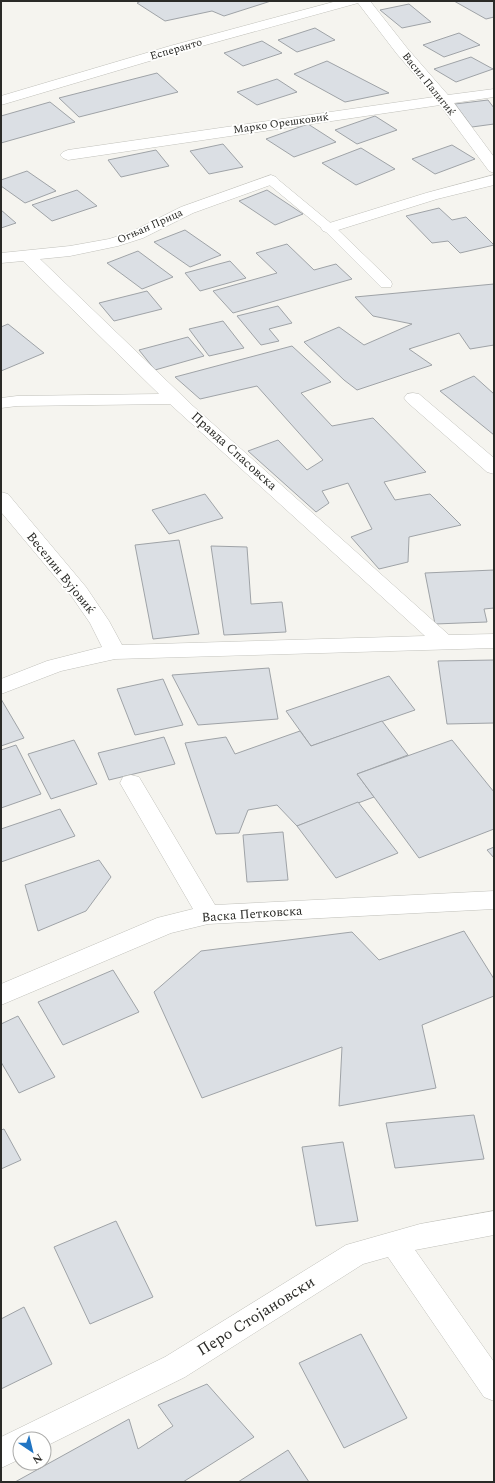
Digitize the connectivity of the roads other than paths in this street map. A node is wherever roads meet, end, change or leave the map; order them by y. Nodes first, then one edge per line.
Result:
1 (352, 1) edge
2 (363, 1) edge
3 (494, 93) edge
4 (443, 99) junction
5 (1, 102) edge
6 (68, 155) dead end
7 (494, 168) edge
8 (271, 180) joint
9 (494, 180) edge
10 (329, 228) junction
11 (27, 255) junction
12 (1, 258) edge
13 (386, 284) dead end
14 (414, 398) dead end
15 (177, 399) junction
16 (1, 404) edge
17 (494, 468) edge
18 (1, 498) edge
19 (494, 641) edge
20 (446, 642) junction
21 (115, 652) junction
22 (1, 687) edge
23 (130, 783) dead end
24 (494, 900) edge
25 (208, 915) junction
26 (1, 995) edge
27 (494, 1223) edge
28 (394, 1243) junction
29 (494, 1387) edge
30 (44, 1431) edge
31 (12, 1447) edge
32 (1, 1452) edge

1 - 5 street, Есперанто
2 - 4 street, Васил Палигиќ
3 - 4 street, Марко Орешковиќ
4 - 6 street, Марко Орешковиќ
4 - 7 street, Васил Палигиќ
8 - 10 lane
8 - 11 street, Огњан Прица
9 - 10 street
10 - 13 lane
11 - 12 street, Огњан Прица
11 - 15 street, Правда Спасовска
14 - 17 street
15 - 16 street
15 - 20 street, Правда Спасовска
18 - 21 street, Веселин Вујовиќ
19 - 20 street
20 - 21 street
21 - 22 street
23 - 25 street
24 - 25 street, Васка Петковска
25 - 26 street, Васка Петковска
27 - 28 street, Перо Стојановски
28 - 29 street
28 - 30 street, Перо Стојановски
31 - 32 street

